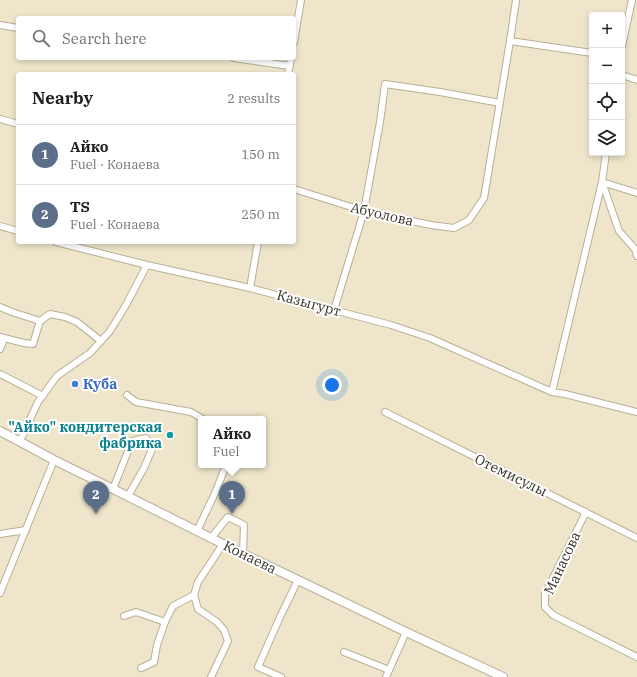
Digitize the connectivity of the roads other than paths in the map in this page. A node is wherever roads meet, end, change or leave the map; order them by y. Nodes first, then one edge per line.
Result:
1 (301, 0) edge
2 (516, 0) edge
3 (632, 0) edge
4 (0, 25) edge
5 (16, 28) edge
6 (296, 30) edge
7 (625, 32) edge
8 (510, 40) junction
9 (589, 53) edge
10 (248, 60) edge
11 (291, 60) edge
12 (290, 66) junction
13 (288, 72) edge
14 (625, 76) edge
15 (637, 80) edge
16 (500, 103) junction
17 (0, 119) edge
18 (16, 123) edge
19 (606, 156) edge
20 (602, 182) junction
21 (296, 190) edge
22 (637, 193) edge
23 (364, 211) junction
24 (0, 226) edge
25 (16, 230) edge
26 (73, 244) edge
27 (258, 244) edge
28 (637, 256) edge
29 (147, 265) junction
30 (250, 288) junction
31 (0, 307) edge
32 (334, 310) junction
33 (40, 321) junction
34 (0, 337) edge
35 (101, 340) junction
36 (0, 348) edge
37 (0, 374) edge
38 (552, 392) junction
39 (42, 396) junction
40 (127, 396) dead end
41 (385, 412) dead end
42 (637, 412) edge
43 (198, 416) edge
44 (0, 431) edge
45 (20, 441) junction
46 (54, 460) junction
47 (225, 468) edge
48 (113, 489) junction
49 (128, 496) junction
50 (586, 512) junction
51 (26, 530) junction
52 (197, 531) junction
53 (0, 534) edge
54 (212, 538) junction
55 (637, 538) edge
56 (223, 544) junction
57 (243, 554) junction
58 (298, 580) junction
59 (0, 592) edge
60 (194, 595) junction
61 (124, 616) dead end
62 (165, 622) junction
63 (406, 632) junction
64 (344, 652) dead end
65 (637, 657) edge
66 (141, 668) dead end
67 (389, 670) junction
68 (211, 677) edge
69 (281, 677) edge
70 (386, 677) edge
71 (503, 677) edge

1 - 6 street
2 - 8 street
3 - 7 street
4 - 5 street
8 - 9 street
8 - 16 street
10 - 12 street
11 - 12 street
12 - 13 street
14 - 15 street
16 - 23 street, Абуолова
16 - 23 street
17 - 18 street
19 - 20 street
20 - 22 street
20 - 28 street
20 - 38 street
21 - 23 street, Абуолова
23 - 32 street
24 - 25 street
26 - 29 street, Казыгурт
27 - 30 street
29 - 30 street, Казыгурт
29 - 35 street
30 - 32 street, Казыгурт
31 - 33 street
32 - 38 street, Казыгурт
33 - 34 street
33 - 35 street
34 - 36 street
35 - 39 street
37 - 39 street
38 - 42 street, Казыгурт
39 - 45 street
40 - 43 street
41 - 50 street, Отемисулы
44 - 45 main road, Конаева
45 - 46 main road, Конаева
46 - 48 main road, Конаева
46 - 51 street
47 - 52 street
48 - 49 main road, Конаева
48 - 49 street
49 - 52 main road, Конаева
50 - 55 street, Отемисулы
50 - 65 street, Манасова
51 - 53 street
51 - 59 street
52 - 54 main road, Конаева
54 - 56 main road, Конаева
54 - 57 street
56 - 57 main road, Конаева
56 - 60 street
57 - 58 main road, Конаева
58 - 63 main road, Конаева
58 - 69 street
60 - 62 street
60 - 68 street
61 - 62 street
62 - 66 street
63 - 67 street
63 - 71 main road, Конаева
64 - 67 street
67 - 70 street

